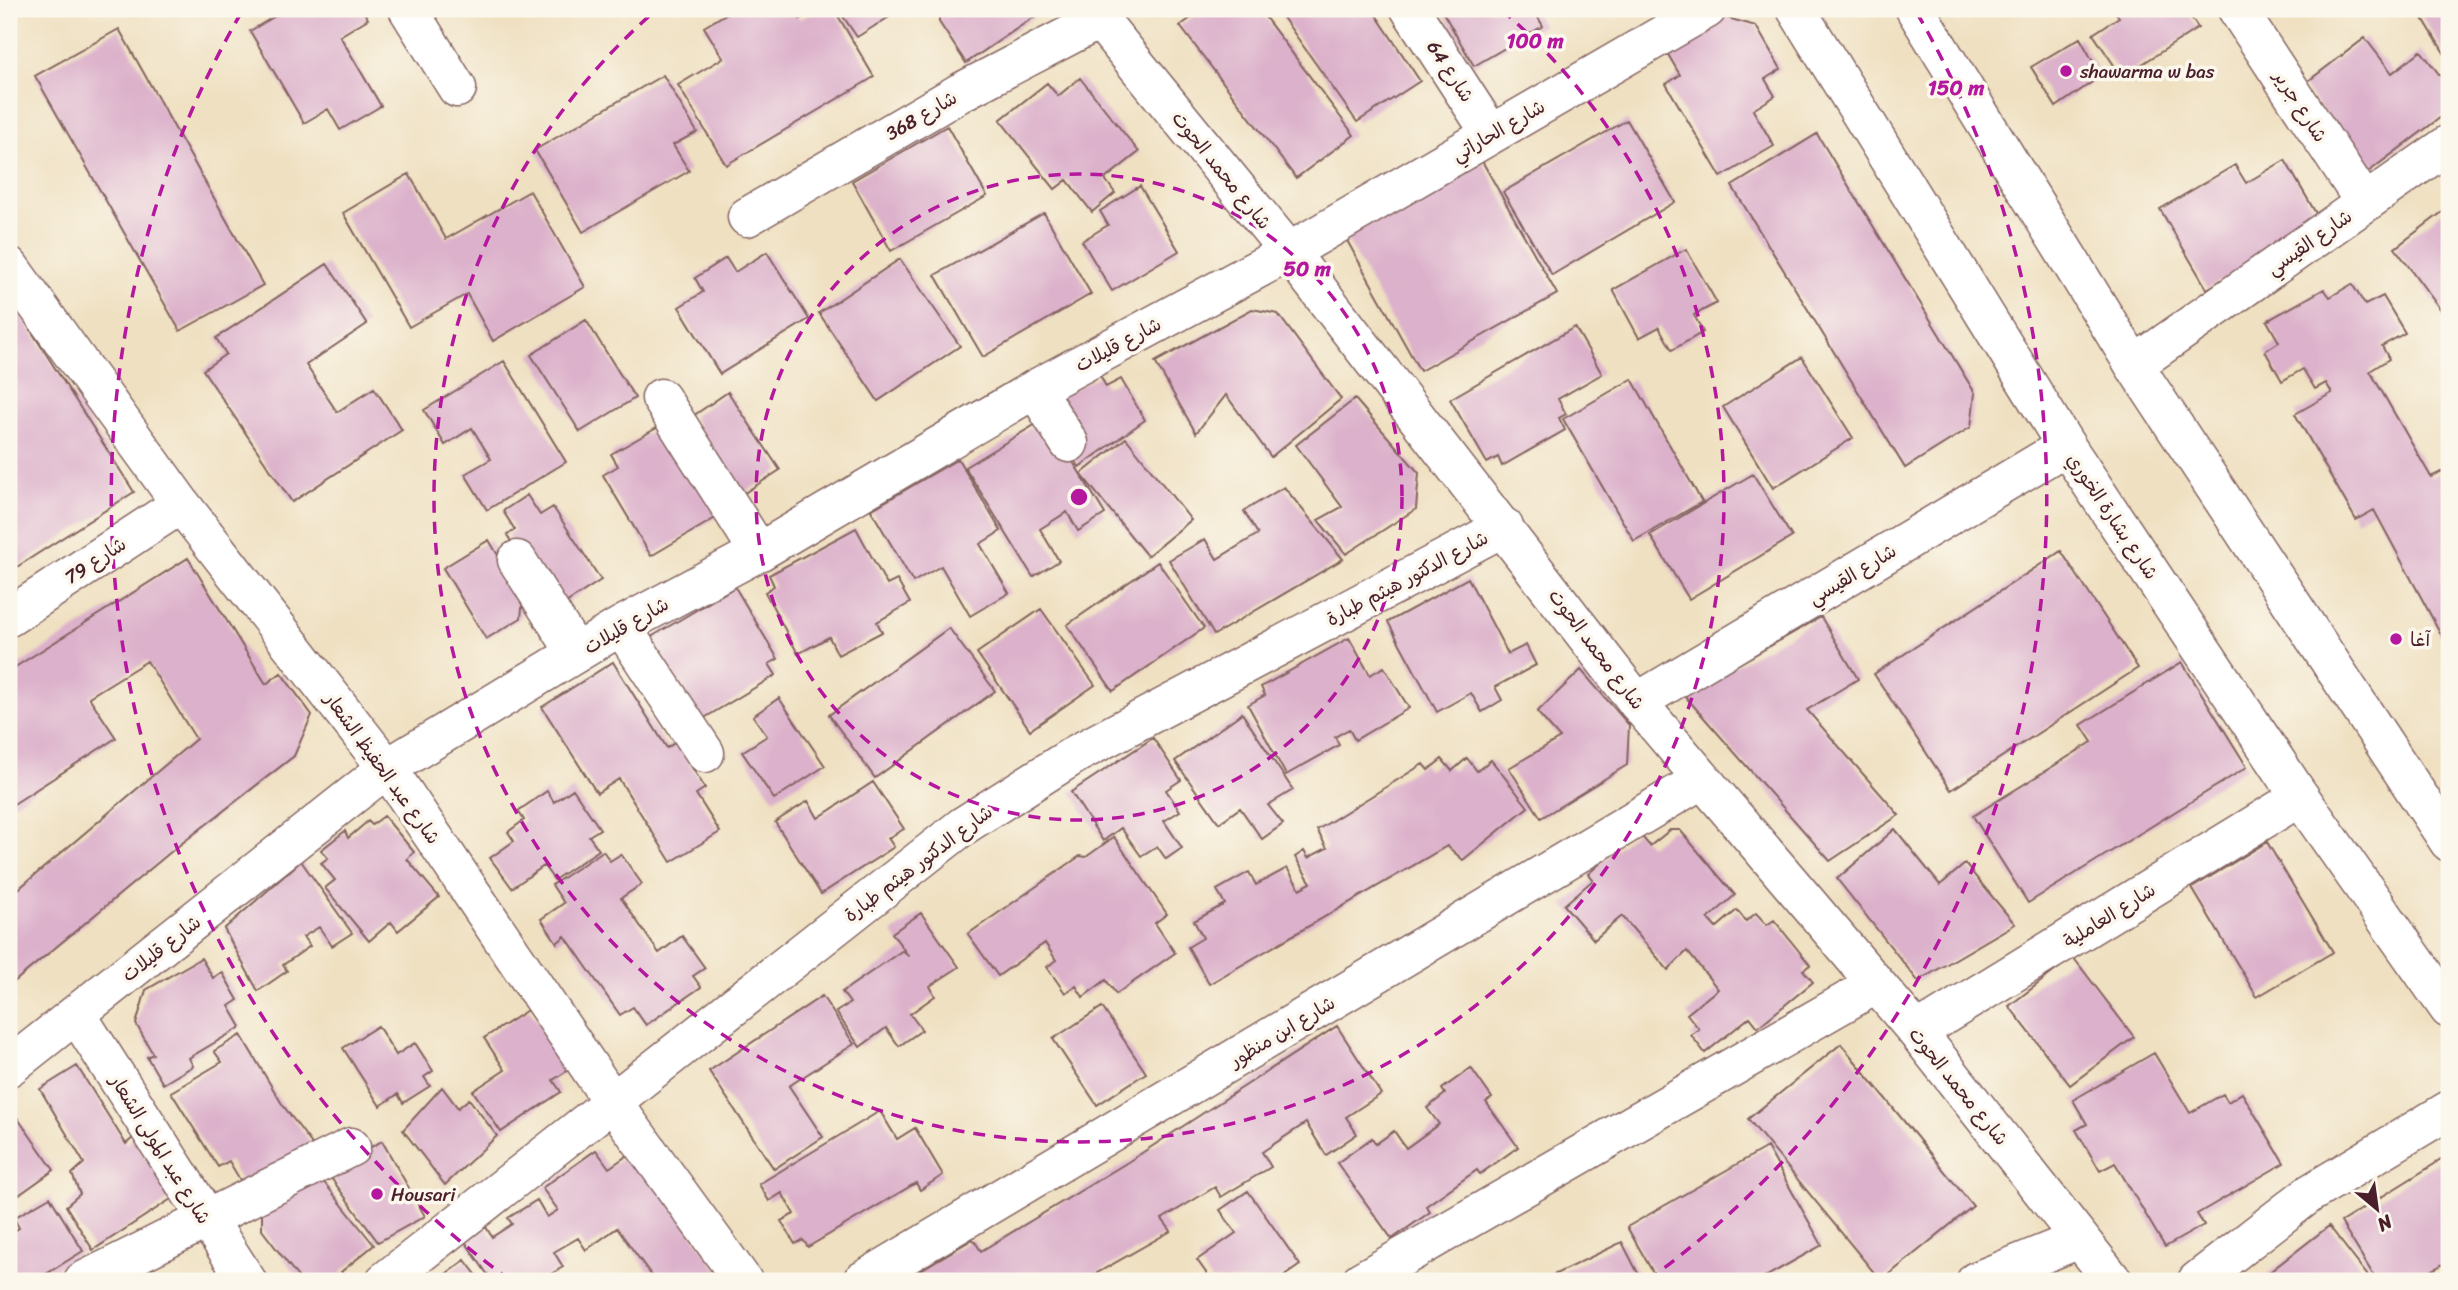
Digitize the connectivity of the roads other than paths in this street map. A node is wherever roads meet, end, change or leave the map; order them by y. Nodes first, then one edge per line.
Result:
1 (408, 9) edge
2 (1410, 9) edge
3 (1707, 9) edge
4 (1796, 9) edge
5 (1915, 9) edge
6 (2237, 9) edge
7 (1095, 14) edge
8 (457, 88) dead end
9 (1491, 134) junction
10 (2449, 144) edge
11 (2365, 203) junction
12 (747, 217) dead end
13 (1289, 252) junction
14 (9, 266) edge
15 (2134, 365) junction
16 (1035, 389) junction
17 (662, 398) dead end
18 (1069, 443) dead end
19 (2066, 446) junction
20 (181, 504) junction
21 (1504, 527) junction
22 (759, 552) junction
23 (517, 560) dead end
24 (9, 617) edge
25 (621, 626) junction
26 (576, 653) junction
27 (1637, 702) junction
28 (705, 754) dead end
29 (387, 768) junction
30 (1701, 780) junction
31 (2300, 797) junction
32 (2449, 842) edge
33 (1875, 985) junction
34 (2449, 1009) edge
35 (77, 1015) junction
36 (1917, 1032) junction
37 (9, 1067) edge
38 (614, 1104) junction
39 (2449, 1110) edge
40 (351, 1147) dead end
41 (206, 1221) junction
42 (2080, 1239) junction
43 (83, 1281) edge
44 (247, 1281) edge
45 (385, 1281) edge
46 (743, 1281) edge
47 (862, 1281) edge
48 (1361, 1281) edge
49 (1976, 1281) edge
50 (2113, 1281) edge
51 (2197, 1281) edge

1 - 8 street
2 - 9 street, شارع 64
3 - 9 street, شارع الحاراتي
4 - 19 street, شارع بشارة الخوري
5 - 15 street
6 - 11 street, شارع جرير
7 - 12 street, شارع 368
7 - 13 street, شارع محمد الحوت
9 - 13 street, شارع الحاراتي
10 - 11 street, شارع القيسي
11 - 15 street, شارع القيسي
13 - 16 street, شارع قليلات
13 - 21 street, شارع محمد الحوت
14 - 20 street, شارع عبد الحفيظ الشعار
15 - 32 street
16 - 18 street
16 - 22 street, شارع قليلات
17 - 22 street
19 - 27 street, شارع القيسي
19 - 31 street, شارع بشارة الخوري
20 - 24 street, شارع 79
20 - 29 street, شارع عبد الحفيظ الشعار
21 - 27 street, شارع محمد الحوت
21 - 38 street, شارع الدكتور هيثم طبارة
22 - 25 street, شارع قليلات
23 - 26 street
25 - 26 street, شارع قليلات
25 - 28 street
26 - 29 street, شارع قليلات
27 - 30 street, شارع محمد الحوت
29 - 35 street, شارع قليلات
29 - 38 street, شارع عبد الحفيظ الشعار
30 - 33 street, شارع محمد الحوت
30 - 47 street, شارع ابن منظور
31 - 34 street, شارع بشارة الخوري
31 - 36 street, شارع العاملية
33 - 36 street, شارع محمد الحوت
33 - 48 street
35 - 37 street, شارع قليلات
35 - 41 street, شارع عبد المولى الشعار
36 - 42 street, شارع محمد الحوت
38 - 45 street, شارع الدكتور هيثم طبارة
38 - 46 street, شارع عبد الحفيظ الشعار
39 - 51 street
40 - 41 street
41 - 43 street
41 - 44 street, شارع عبد المولى الشعار
42 - 49 street
42 - 50 street, شارع محمد الحوت

